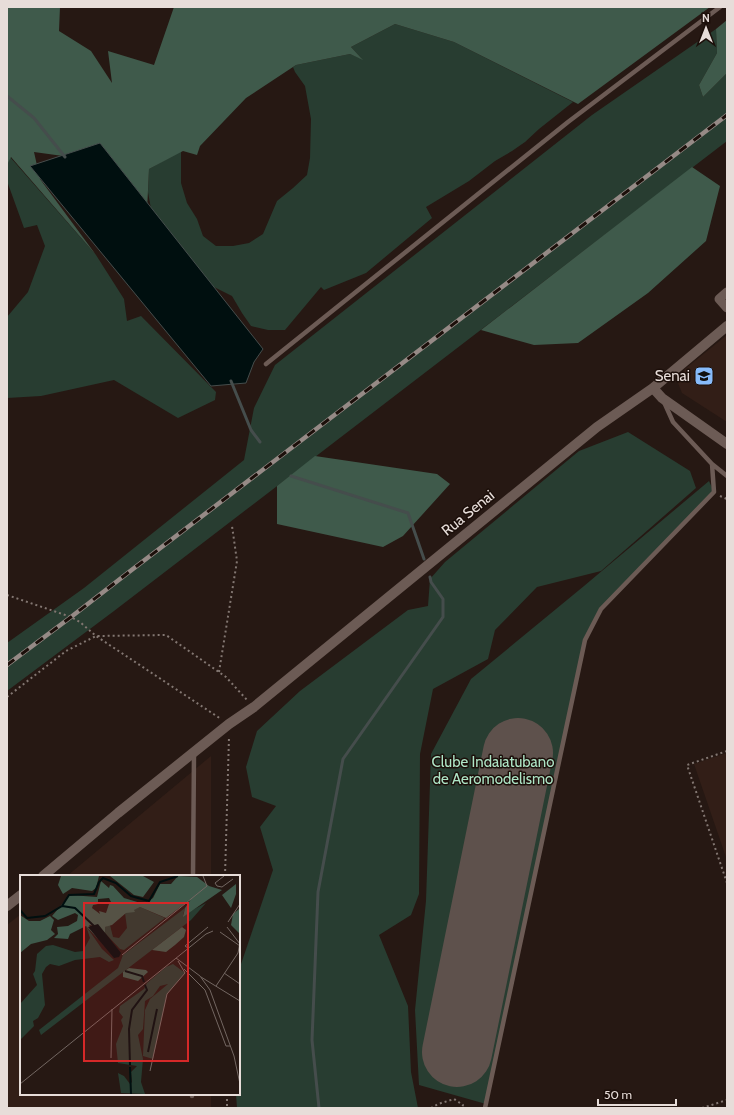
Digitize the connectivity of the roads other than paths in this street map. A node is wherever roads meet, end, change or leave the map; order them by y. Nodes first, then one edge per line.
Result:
1 (720, 7) edge
2 (727, 292) edge
3 (727, 308) edge
4 (727, 326) edge
5 (266, 364) dead end
6 (653, 388) junction
7 (662, 398) junction
8 (727, 444) edge
9 (712, 464) junction
10 (727, 476) edge
11 (194, 752) junction
12 (44, 875) edge
13 (193, 875) edge
14 (20, 896) edge
15 (7, 906) edge
16 (485, 1108) edge

1 - 5 lane
2 - 3 street
4 - 6 street, Rua Senai
6 - 7 street
6 - 11 street, Rua Senai
7 - 8 street
7 - 9 lane
9 - 10 lane
9 - 16 lane
11 - 12 street, Rua Senai
11 - 13 lane
14 - 15 street

